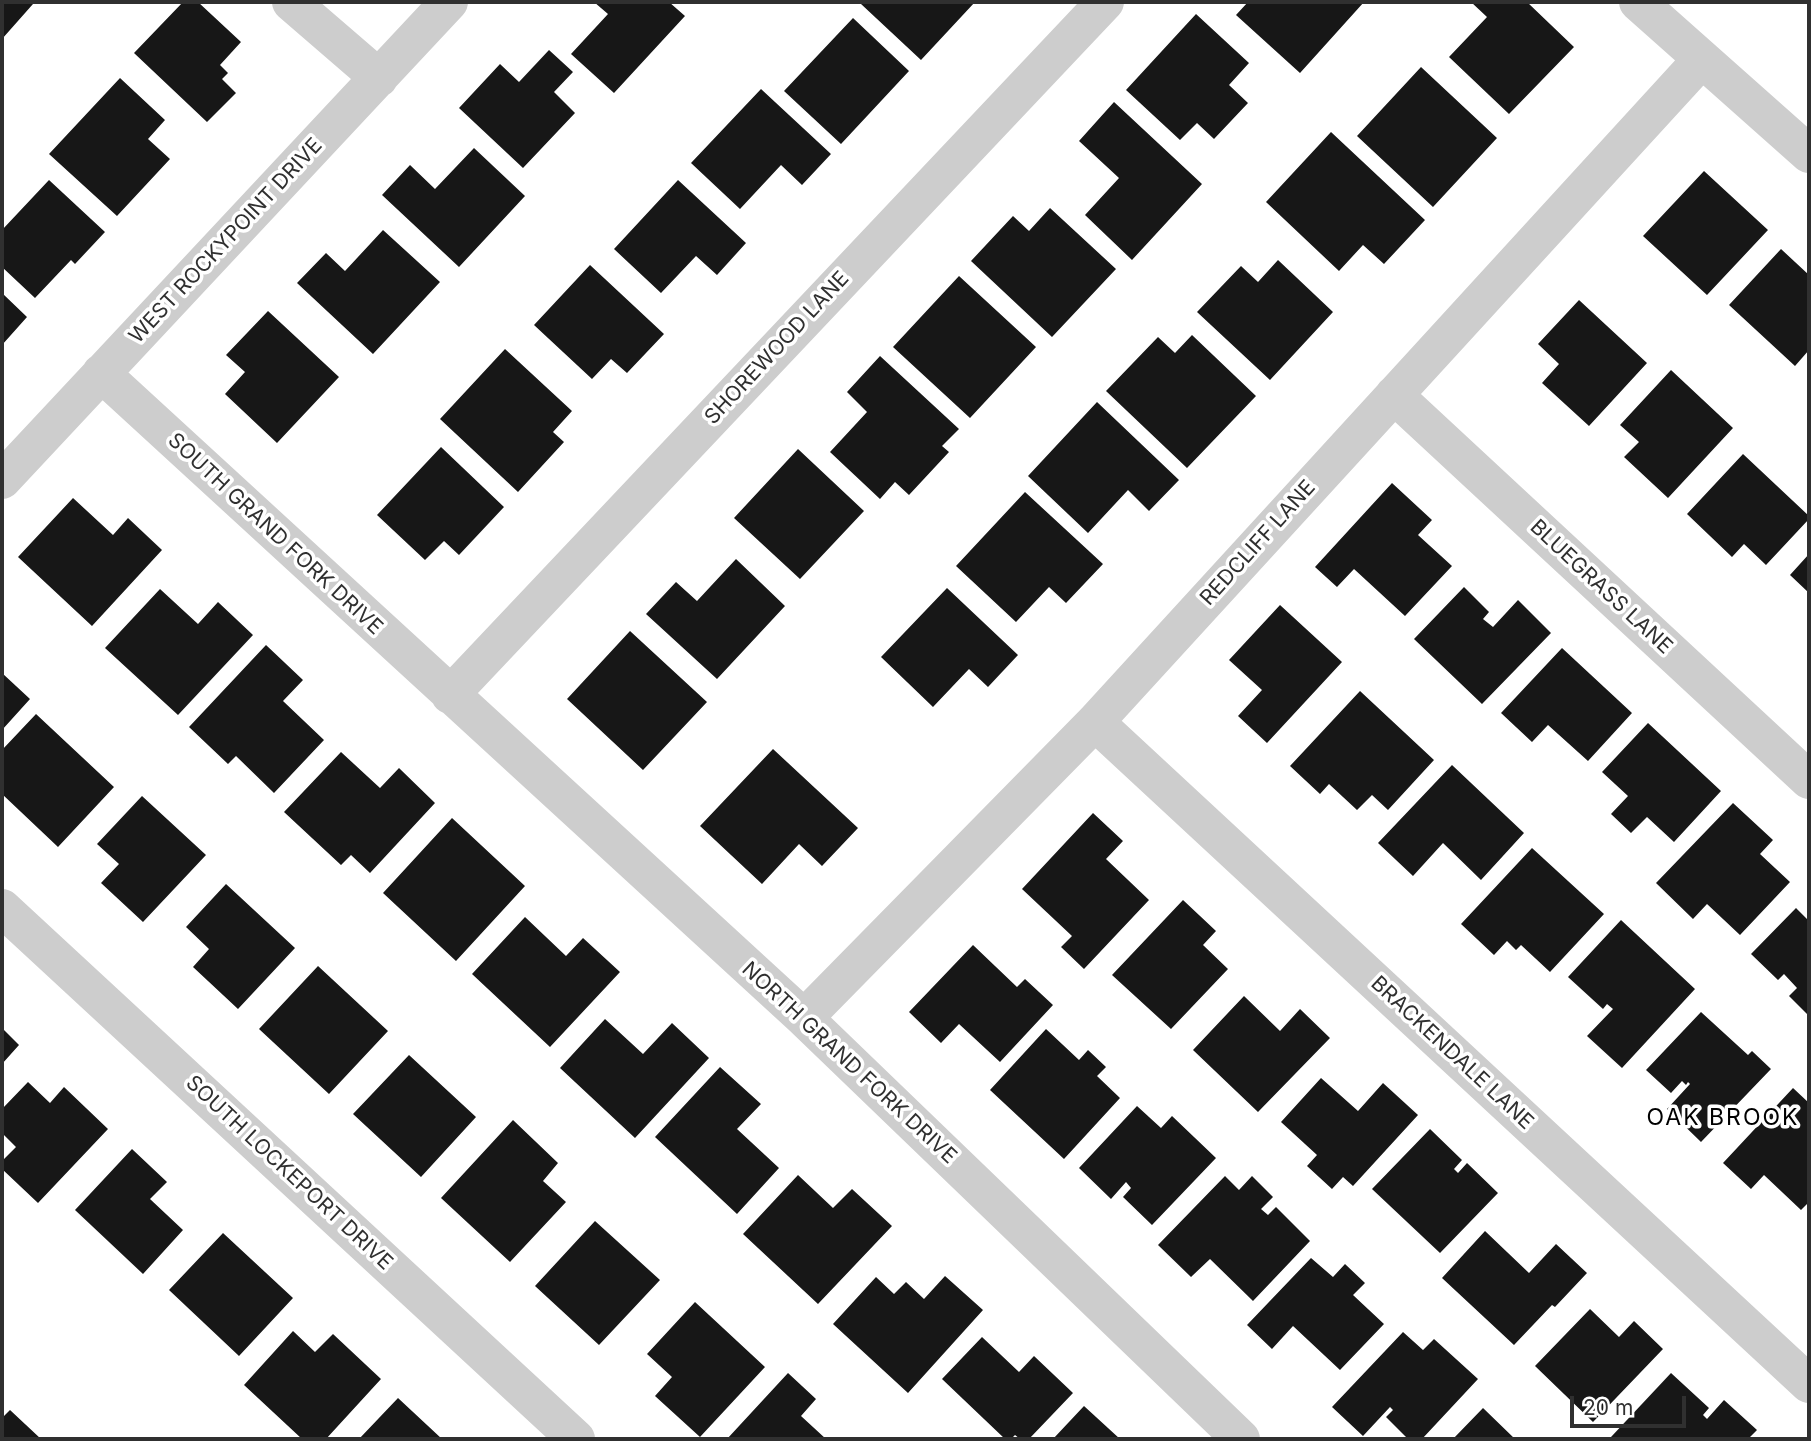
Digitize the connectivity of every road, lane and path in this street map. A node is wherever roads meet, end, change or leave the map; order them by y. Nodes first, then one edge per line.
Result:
1 (291, 2) edge
2 (449, 2) edge
3 (1105, 2) edge
4 (1638, 2) edge
5 (1702, 59) junction
6 (379, 78) junction
7 (1809, 154) edge
8 (101, 373) junction
9 (1394, 395) junction
10 (2, 480) edge
11 (450, 695) junction
12 (1095, 722) junction
13 (1809, 780) edge
14 (2, 908) edge
15 (804, 1018) junction
16 (1809, 1384) edge
17 (576, 1439) edge
18 (1241, 1439) edge

1 - 6 street
2 - 6 street, WEST ROCKYPOINT DRIVE
3 - 11 street, SHOREWOOD LANE
4 - 5 street
5 - 7 street
5 - 9 street, REDCLIFF LANE
6 - 8 street, WEST ROCKYPOINT DRIVE
8 - 10 street, WEST ROCKYPOINT DRIVE
8 - 11 street, SOUTH GRAND FORK DRIVE
9 - 12 street, REDCLIFF LANE
9 - 13 street, BLUEGRASS LANE
11 - 15 street, NORTH GRAND FORK DRIVE
12 - 15 street, REDCLIFF LANE
12 - 16 street, BRACKENDALE LANE
14 - 17 street, SOUTH LOCKEPORT DRIVE
15 - 18 street, NORTH GRAND FORK DRIVE

